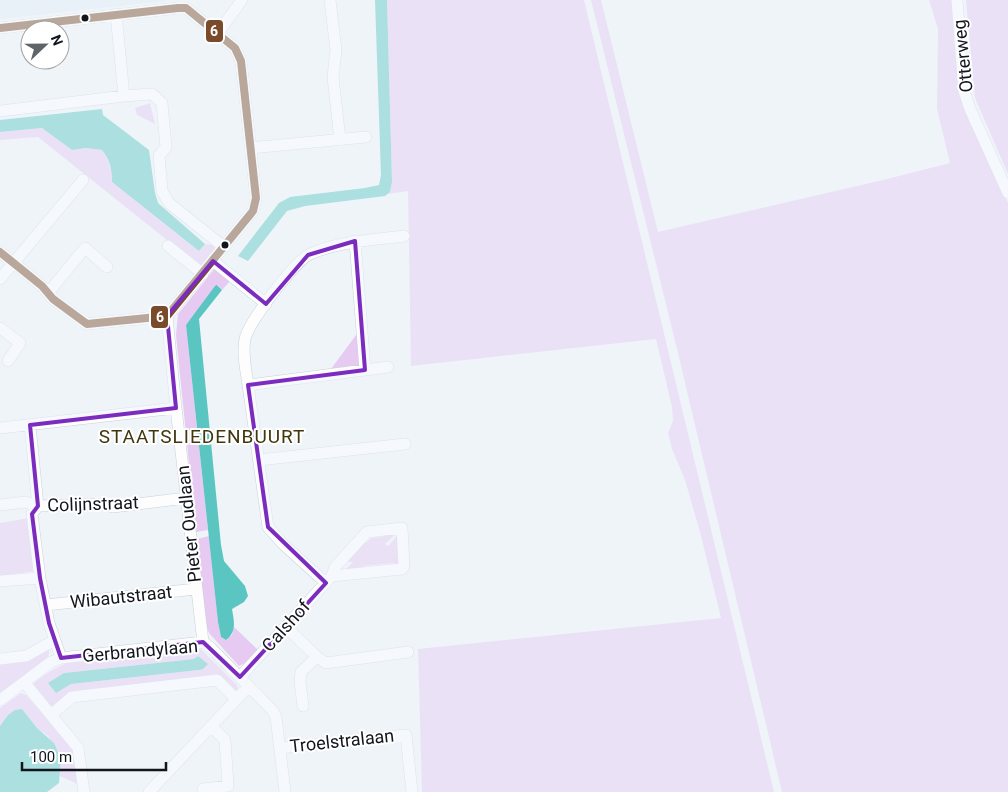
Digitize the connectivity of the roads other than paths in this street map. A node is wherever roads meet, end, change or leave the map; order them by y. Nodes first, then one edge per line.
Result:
1 (242, 0) edge
2 (330, 0) edge
3 (957, 0) edge
4 (178, 4) edge
5 (116, 14) junction
6 (0, 28) edge
7 (216, 34) junction
8 (124, 96) junction
9 (0, 111) edge
10 (366, 137) dead end
11 (340, 140) junction
12 (250, 148) junction
13 (83, 180) dead end
14 (1008, 193) edge
15 (404, 236) dead end
16 (355, 241) junction
17 (168, 246) dead end
18 (224, 247) junction
19 (0, 252) edge
20 (213, 261) junction
21 (14, 264) junction
22 (107, 267) dead end
23 (202, 274) junction
24 (0, 280) edge
25 (48, 293) junction
26 (266, 304) junction
27 (167, 316) junction
28 (0, 328) edge
29 (8, 361) dead end
30 (388, 367) dead end
31 (365, 370) junction
32 (248, 385) junction
33 (176, 408) junction
34 (30, 425) junction
35 (0, 428) edge
36 (405, 444) dead end
37 (259, 460) junction
38 (186, 498) junction
39 (0, 505) edge
40 (38, 506) junction
41 (40, 578) junction
42 (329, 579) junction
43 (0, 581) edge
44 (196, 589) junction
45 (46, 605) junction
46 (286, 627) junction
47 (55, 640) junction
48 (203, 642) junction
49 (408, 652) dead end
50 (317, 657) junction
51 (62, 658) junction
52 (0, 659) edge
53 (240, 677) junction
54 (24, 682) junction
55 (249, 686) junction
56 (236, 699) junction
57 (0, 700) edge
58 (303, 706) dead end
59 (51, 715) junction
60 (211, 726) junction
61 (280, 748) junction
62 (203, 789) dead end
63 (84, 792) edge
64 (149, 792) edge
65 (285, 792) edge
66 (412, 792) edge

1 - 7 street
2 - 11 street
3 - 14 street, Otterweg
4 - 5 street
4 - 7 street
5 - 6 street
5 - 8 street
7 - 12 street
8 - 9 street
8 - 18 street
10 - 11 street
11 - 12 street
12 - 18 street
13 - 21 street
15 - 16 street
16 - 26 street
16 - 31 street
17 - 23 street
18 - 20 street
19 - 21 street
20 - 23 street
20 - 26 street
21 - 24 street
21 - 25 street
22 - 25 street
23 - 27 street
25 - 27 street
26 - 32 street
27 - 33 street, Pieter Oudlaan
28 - 29 street
30 - 31 street
31 - 32 street
32 - 37 street
33 - 34 street
33 - 38 street, Pieter Oudlaan
34 - 35 street
34 - 40 street
36 - 37 street
37 - 42 street
38 - 40 street, Colijnstraat
38 - 44 street, Pieter Oudlaan
39 - 40 street, Colijnstraat
40 - 41 street
41 - 43 street
41 - 45 street
42 - 42 street, Calshof
42 - 46 street, Calshof
44 - 45 street, Wibautstraat
44 - 48 street, Pieter Oudlaan
45 - 47 street
46 - 50 street
46 - 53 street, Calshof
47 - 51 street
47 - 52 street
48 - 51 street, Gerbrandylaan
48 - 53 street, Gerbrandylaan
49 - 50 street
50 - 58 street
51 - 54 street, Gerbrandylaan
53 - 55 street, Gerbrandylaan
54 - 57 street, Gerbrandylaan
54 - 59 street
55 - 56 street
55 - 61 street, Gerbrandylaan
56 - 59 street
56 - 60 street
59 - 63 street
60 - 62 street
60 - 64 street
61 - 65 street, Gerbrandylaan
61 - 66 street, Troelstralaan

